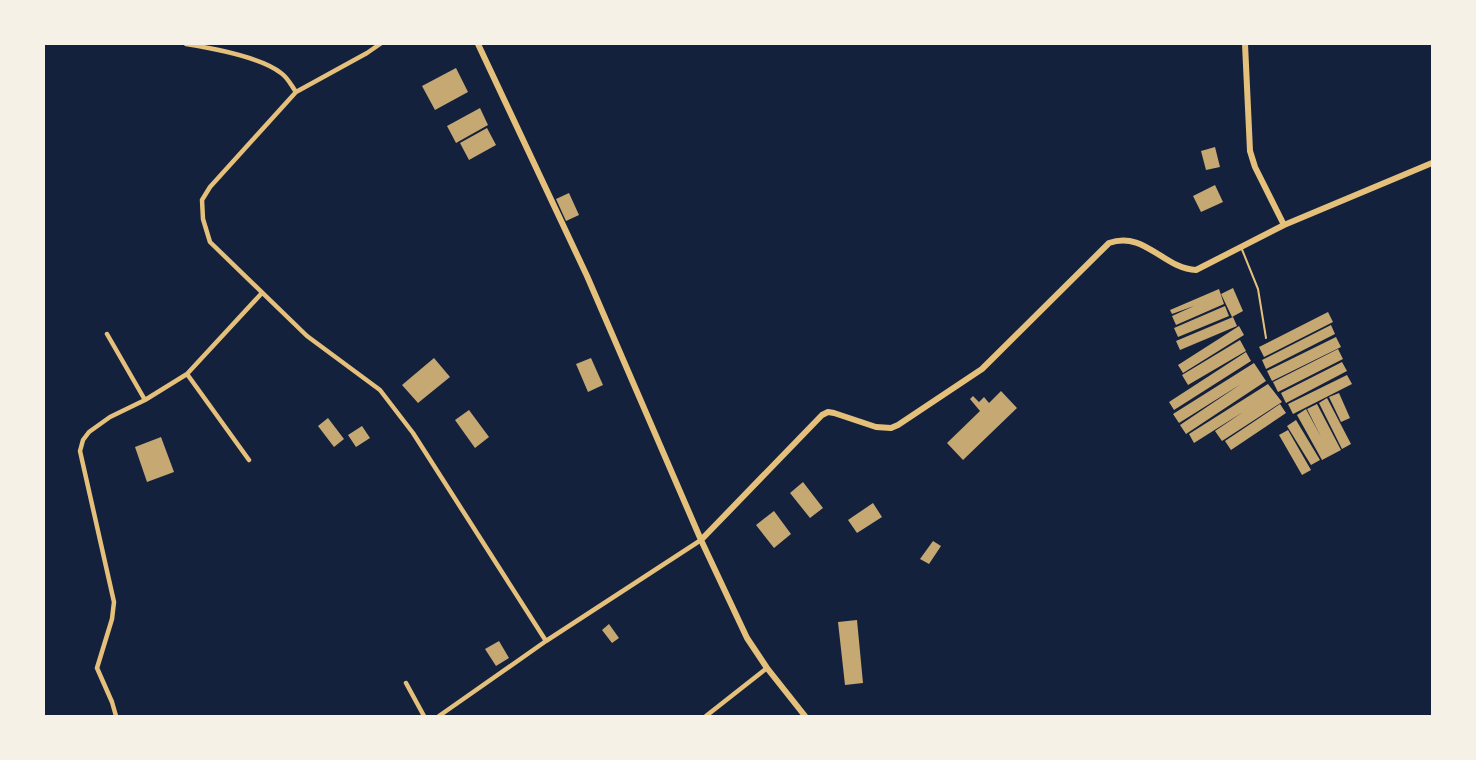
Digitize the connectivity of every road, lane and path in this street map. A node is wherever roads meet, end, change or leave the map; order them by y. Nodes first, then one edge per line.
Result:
1 (186, 44) edge
2 (380, 44) edge
3 (478, 44) edge
4 (1245, 44) edge
5 (296, 92) junction
6 (1432, 163) edge
7 (1284, 225) junction
8 (1241, 247) junction
9 (261, 294) junction
10 (107, 334) dead end
11 (1266, 338) dead end
12 (186, 375) junction
13 (145, 400) junction
14 (249, 460) dead end
15 (701, 540) junction
16 (546, 641) junction
17 (767, 668) junction
18 (406, 683) dead end
19 (116, 717) edge
20 (424, 717) edge
21 (439, 717) edge
22 (706, 717) edge
23 (805, 717) edge

1 - 5 street
2 - 5 street
3 - 15 street
4 - 7 street
5 - 9 street
6 - 7 street
7 - 8 street
8 - 11 lane
8 - 15 street
9 - 12 street
9 - 16 street
10 - 13 street
12 - 13 street
12 - 14 street
13 - 19 street
15 - 16 street
15 - 17 street
16 - 21 street
17 - 22 street
17 - 23 street
18 - 20 street

